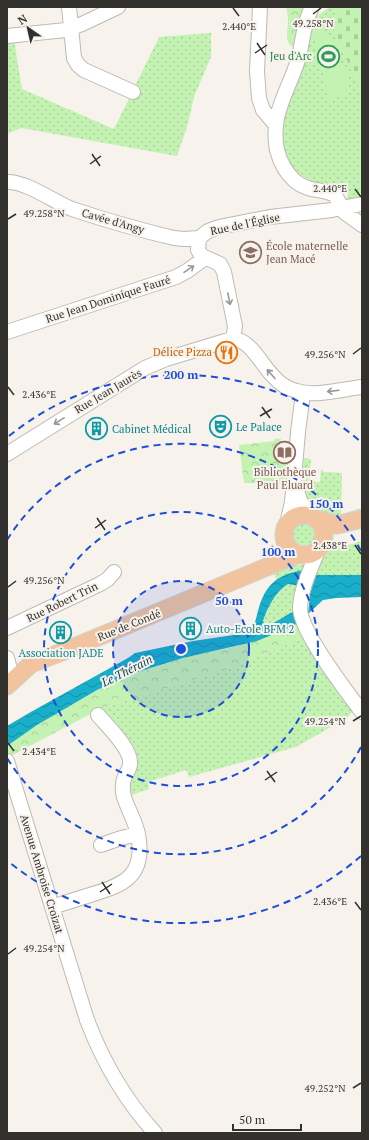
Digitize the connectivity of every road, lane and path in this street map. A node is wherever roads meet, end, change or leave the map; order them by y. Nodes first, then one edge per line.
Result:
1 (69, 7) edge
2 (118, 7) edge
3 (260, 7) edge
4 (312, 7) edge
5 (71, 28) junction
6 (7, 36) edge
7 (133, 92) dead end
8 (275, 124) junction
9 (7, 182) edge
10 (362, 204) edge
11 (341, 208) junction
12 (362, 225) edge
13 (199, 238) junction
14 (205, 258) junction
15 (7, 332) edge
16 (232, 339) junction
17 (362, 387) edge
18 (304, 393) junction
19 (7, 454) edge
20 (294, 479) junction
21 (313, 517) junction
22 (362, 519) edge
23 (287, 524) junction
24 (362, 527) edge
25 (285, 541) junction
26 (320, 547) junction
27 (300, 554) junction
28 (114, 572) dead end
29 (256, 572) junction
30 (310, 572) junction
31 (7, 628) edge
32 (7, 658) edge
33 (10, 683) edge
34 (362, 712) edge
35 (98, 715) dead end
36 (7, 761) edge
37 (138, 834) junction
38 (101, 845) dead end
39 (52, 907) junction
40 (155, 1133) edge

1 - 5 street
2 - 5 street
3 - 8 street
4 - 8 street
5 - 6 street
5 - 7 street
8 - 11 street
9 - 13 street, Cavée d'Angy
10 - 11 street, Rue de l'Église
11 - 12 street
11 - 13 street, Rue de l'Église
13 - 14 street, Rue de l'Église
15 -> 14 street, Rue Jean Dominique Fauré
14 -> 16 street
18 -> 16 street
16 -> 19 street, Rue Jean Jaurès
17 -> 18 street
18 - 20 street
20 - 21 street
20 - 23 street
21 - 22 main road
21 - 23 main road
21 - 26 main road
23 - 25 main road
24 - 26 main road
25 - 27 main road
25 - 29 main road, Rue de Condé
26 - 27 main road
26 - 30 street
27 - 29 main road, Rue de Condé
27 - 30 street
28 - 31 street, Rue Robert Trin
29 - 33 main road, Rue de Condé
30 - 34 street
32 - 33 street
35 - 37 street
36 - 39 street, Avenue Ambroise Croizat
37 - 38 street
37 - 39 street
39 - 40 street, Avenue Ambroise Croizat

